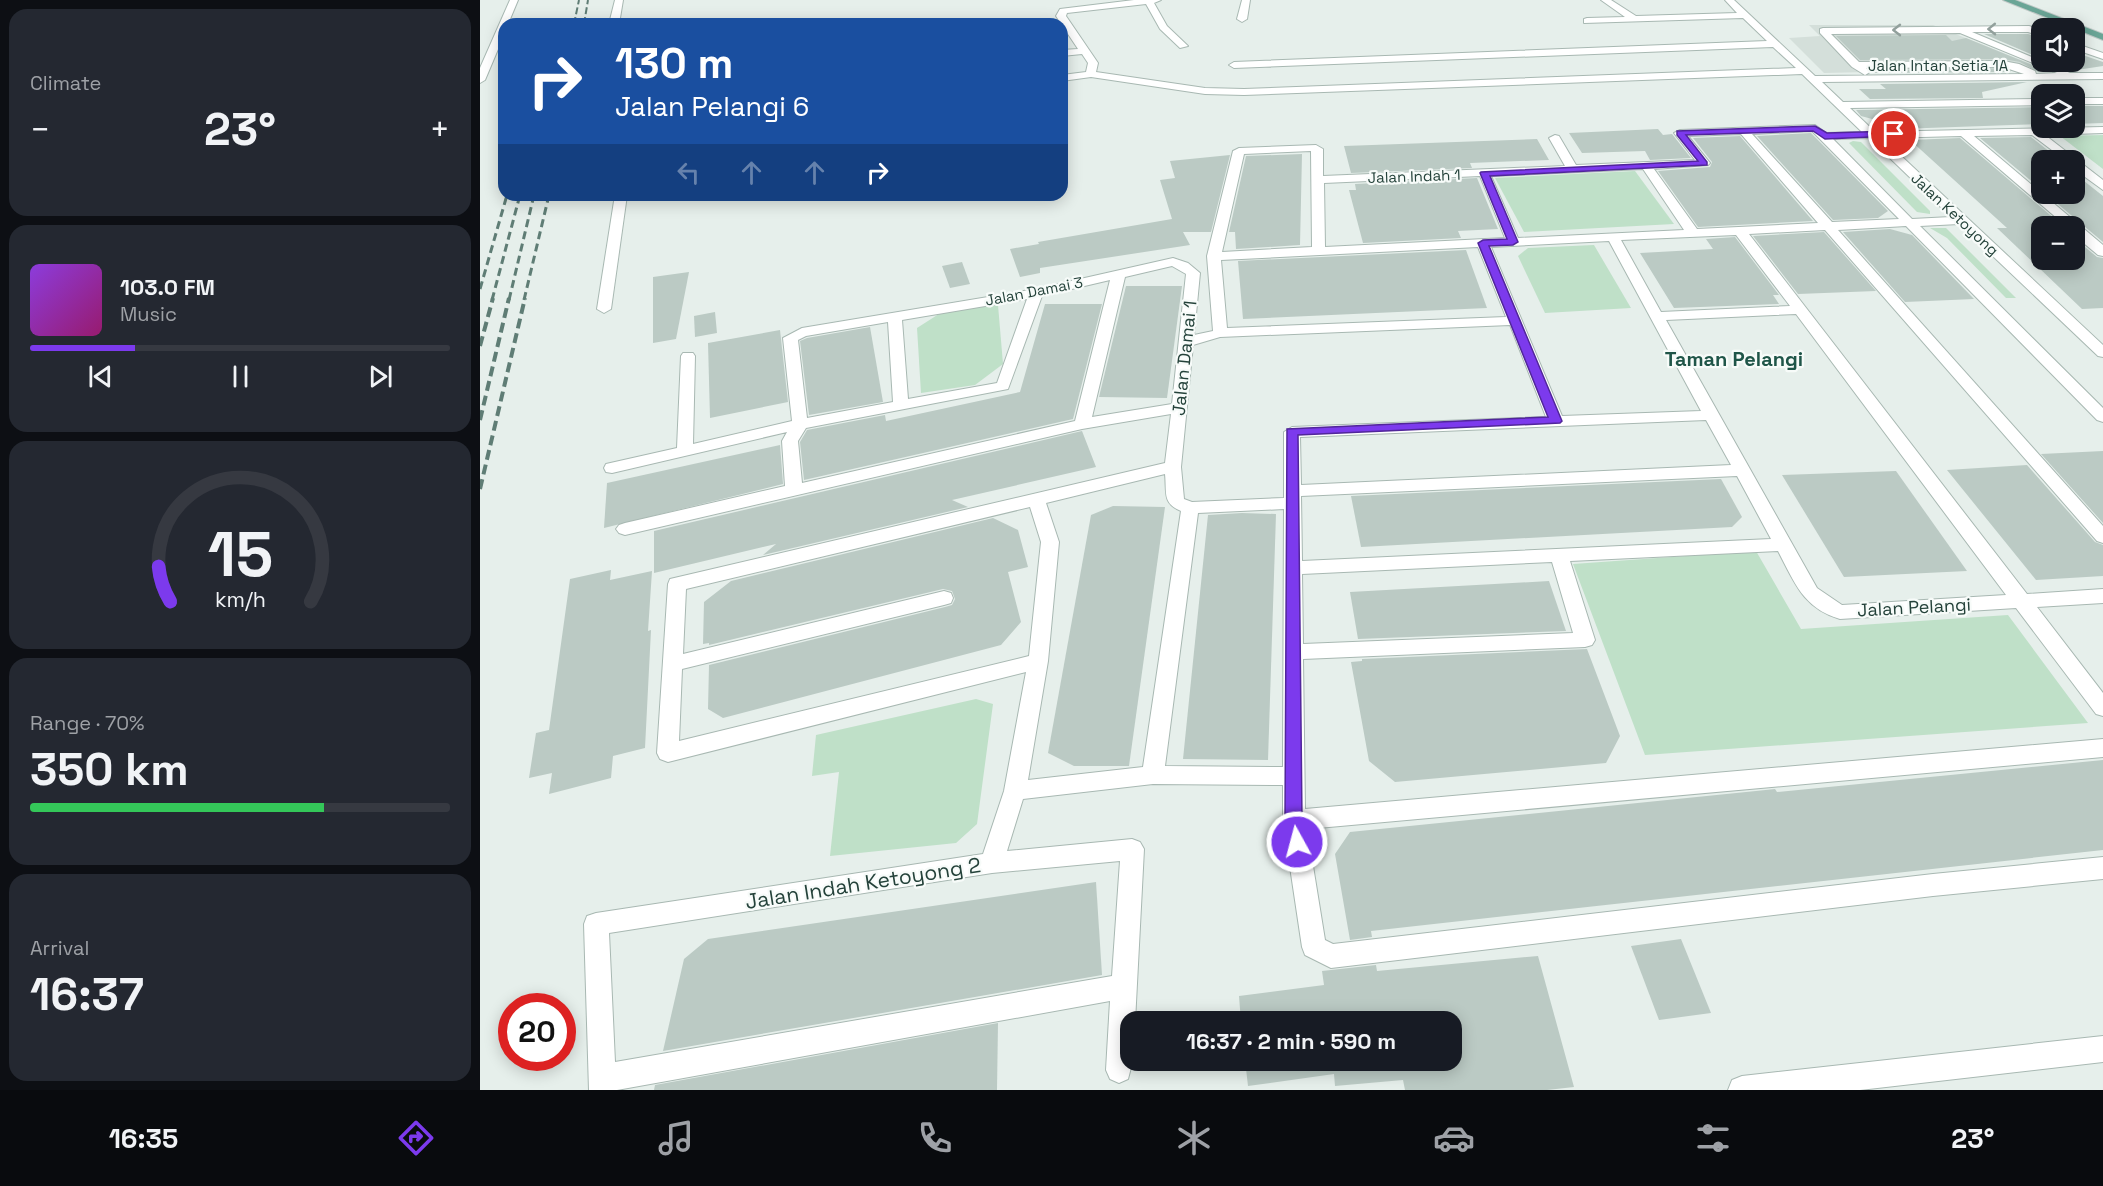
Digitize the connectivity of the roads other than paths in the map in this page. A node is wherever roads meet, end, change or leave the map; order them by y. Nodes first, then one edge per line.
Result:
1 (514, 0) edge
2 (619, 0) edge
3 (1151, 0) edge
4 (1246, 0) edge
5 (1605, 0) edge
6 (1729, 0) edge
7 (2007, 0) edge
8 (2028, 0) edge
9 (1744, 15) junction
10 (506, 18) edge
11 (615, 18) edge
12 (1062, 18) edge
13 (1633, 18) junction
14 (1242, 19) dead end
15 (1608, 19) junction
16 (1587, 21) dead end
17 (1068, 27) edge
18 (2103, 27) edge
19 (2031, 28) edge
20 (1955, 29) junction
21 (2103, 37) edge
22 (498, 38) edge
23 (1629, 42) junction
24 (1775, 44) junction
25 (1183, 46) dead end
26 (2085, 50) edge
27 (1083, 51) junction
28 (1068, 52) edge
29 (2103, 56) edge
30 (1234, 65) dead end
31 (1856, 65) junction
32 (1091, 74) junction
33 (1808, 75) junction
34 (2103, 76) edge
35 (1068, 77) edge
36 (2038, 77) junction
37 (2073, 77) junction
38 (1872, 78) junction
39 (480, 80) edge
40 (2103, 88) edge
41 (2085, 101) edge
42 (2103, 101) edge
43 (2031, 102) edge
44 (1839, 105) junction
45 (1743, 130) junction
46 (2103, 130) edge
47 (2085, 131) edge
48 (2031, 132) edge
49 (1964, 133) junction
50 (1871, 134) junction
51 (1825, 136) junction
52 (1555, 138) dead end
53 (2043, 138) edge
54 (2058, 150) edge
55 (1647, 167) junction
56 (1572, 168) junction
57 (2085, 172) edge
58 (1484, 173) junction
59 (1318, 180) junction
60 (2103, 186) edge
61 (620, 201) edge
62 (2061, 216) edge
63 (1962, 220) junction
64 (1911, 223) junction
65 (1830, 226) junction
66 (1740, 231) junction
67 (1693, 233) junction
68 (2085, 236) edge
69 (1613, 237) junction
70 (1513, 242) junction
71 (1483, 243) junction
72 (1319, 251) junction
73 (2103, 252) edge
74 (1214, 256) junction
75 (1173, 262) joint
76 (1119, 273) junction
77 (1036, 292) junction
78 (604, 309) dead end
79 (1800, 310) junction
80 (895, 316) junction
81 (1656, 316) junction
82 (1515, 321) junction
83 (1220, 333) junction
84 (2096, 339) edge
85 (1186, 342) junction
86 (2103, 353) edge
87 (688, 356) dead end
88 (901, 406) junction
89 (1178, 408) junction
90 (1710, 415) junction
91 (2103, 417) edge
92 (1556, 421) junction
93 (800, 424) junction
94 (1083, 424) junction
95 (685, 450) junction
96 (1173, 467) junction
97 (612, 468) dead end
98 (1741, 470) junction
99 (794, 489) junction
100 (1292, 497) junction
101 (1036, 499) junction
102 (1190, 508) junction
103 (625, 529) dead end
104 (2103, 537) edge
105 (1783, 545) junction
106 (1560, 557) junction
107 (1292, 568) junction
108 (2103, 596) edge
109 (944, 598) dead end
110 (2022, 601) junction
111 (1293, 652) junction
112 (1038, 661) junction
113 (674, 664) junction
114 (2103, 708) edge
115 (2103, 748) edge
116 (1153, 775) junction
117 (1294, 776) junction
118 (1015, 791) junction
119 (1294, 820) junction
120 (992, 863) junction
121 (2103, 868) edge
122 (1125, 986) junction
123 (2103, 1049) edge
124 (1119, 1070) dead end
125 (603, 1084) edge
126 (1742, 1090) edge

1 - 10 street
2 - 11 street
3 - 12 street
3 - 25 street
4 - 14 street
5 - 13 street
6 - 9 street, Jalan Ketoyong
7 - 21 main road
8 - 18 main road
9 - 13 street
9 - 24 street, Jalan Ketoyong
13 - 15 street
15 - 16 street
15 - 23 street
17 - 27 street
19 -> 20 street
20 -> 31 street
20 - 37 street
22 - 39 street
23 - 24 street
23 - 30 street
24 - 33 street, Jalan Ketoyong
26 - 29 street
27 - 28 street
27 - 32 street
31 - 36 street, Jalan Intan Setia 1A
31 - 38 street, Jalan Intan Setia 1A
32 - 33 street
32 - 35 street
33 - 38 street
33 - 44 street, Jalan Ketoyong
34 - 37 street
36 - 37 street
36 - 38 street
37 - 40 street
41 - 42 street
43 - 44 street
44 - 50 street, Jalan Ketoyong
45 - 51 street, Jalan Indah 1
45 - 55 street, Jalan Indah 1
45 - 65 street
46 - 47 street
48 - 49 street
49 - 50 street
49 - 62 street
50 - 51 street
50 - 63 street, Jalan Ketoyong
51 - 64 street, Jalan Indah 1
52 - 56 street
53 - 54 street
55 - 56 street, Jalan Indah 1
55 - 67 street
56 - 58 street, Jalan Indah 1
57 - 60 street
58 - 59 street, Jalan Indah 1
58 - 70 street
59 - 72 street
59 - 74 street
61 - 78 street
63 - 64 street
63 - 84 street, Jalan Ketoyong
64 - 65 street
64 - 91 street, Jalan Indah 1
65 - 66 street
65 - 104 street
66 - 67 street
66 - 79 street
67 - 69 street
68 - 73 street
69 - 70 street
69 - 81 street, Jalan Pelangi
70 - 71 street
71 - 72 street
71 - 82 street
72 - 74 street
74 - 83 street
75 - 76 street, Jalan Damai 3
75 - 85 street, Jalan Damai 1
76 - 77 street, Jalan Damai 3
76 - 94 street
77 - 80 street, Jalan Damai 3
77 - 88 street
79 - 81 street
79 - 110 street
80 - 88 street
80 - 93 street, Jalan Damai 3
81 - 90 street, Jalan Pelangi
82 - 83 street
82 - 92 street
83 - 85 street
84 - 86 street, Jalan Ketoyong
85 - 89 street, Jalan Damai 1
87 - 95 street
88 - 93 street
89 - 94 street
89 - 96 street, Jalan Damai 1
90 - 92 street
90 - 98 street, Jalan Pelangi
92 - 100 street
93 - 95 street
93 - 99 street
94 - 99 street
95 - 97 street
96 - 101 street
96 - 102 street, Jalan Damai 1
98 - 100 street
98 - 105 street, Jalan Pelangi
99 - 103 street
100 - 102 street
100 - 107 street
101 - 112 street
101 - 113 street
102 - 116 street
105 - 106 street
105 - 110 street, Jalan Pelangi
106 - 107 street
106 - 111 street
107 - 111 street
108 - 110 street, Jalan Pelangi
109 - 113 street
110 - 114 street
111 - 117 street
112 - 113 street
112 - 118 street
115 - 119 street
116 - 117 street
116 - 118 street
117 - 119 street
118 - 120 street
119 - 121 street
120 - 122 street, Jalan Indah Ketoyong 2
120 - 125 street, Jalan Indah Ketoyong 2
122 - 124 street
122 - 125 street
123 - 126 street

